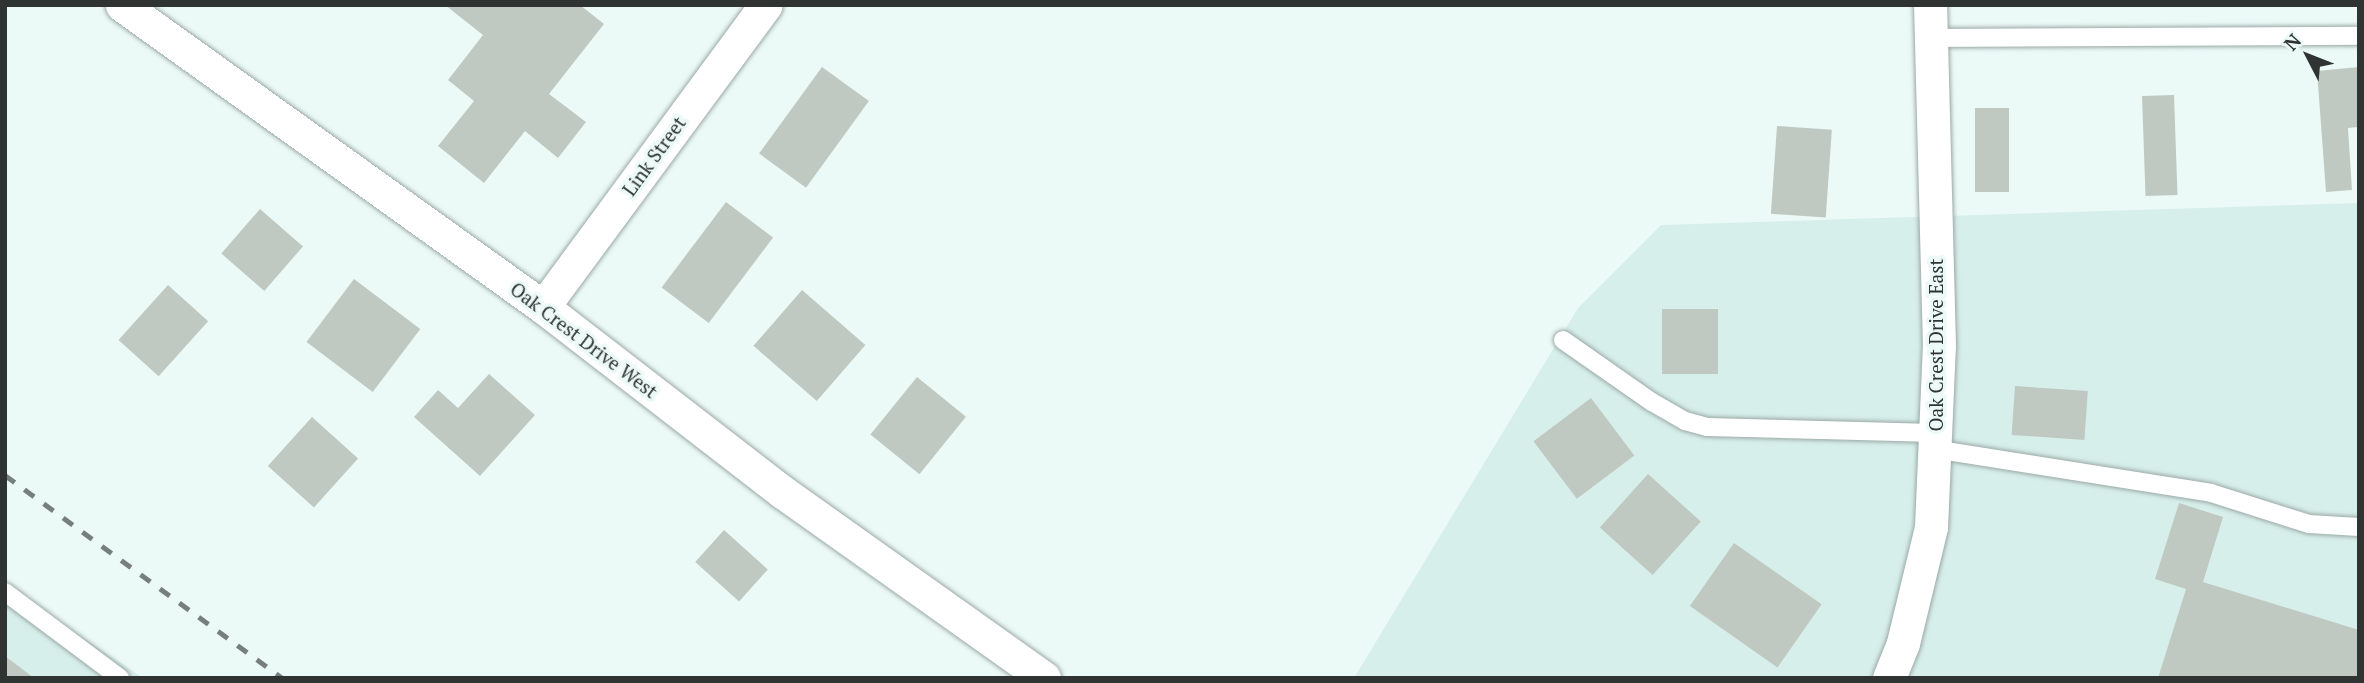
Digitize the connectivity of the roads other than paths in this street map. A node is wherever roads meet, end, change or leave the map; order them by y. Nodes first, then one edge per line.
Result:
1 (122, 5) edge
2 (766, 5) edge
3 (1930, 21) edge
4 (2359, 36) edge
5 (543, 307) junction
6 (1563, 340) dead end
7 (1935, 441) junction
8 (2359, 527) edge
9 (5, 593) edge
10 (120, 678) edge
11 (1044, 678) edge
12 (1889, 678) edge

1 - 5 street, Oak Crest Drive West
2 - 5 street, Link Street
3 - 4 lane
3 - 7 street, Oak Crest Drive East
5 - 11 street, Oak Crest Drive West
6 - 7 lane
7 - 8 lane
7 - 12 street, Oak Crest Drive East
9 - 10 lane

